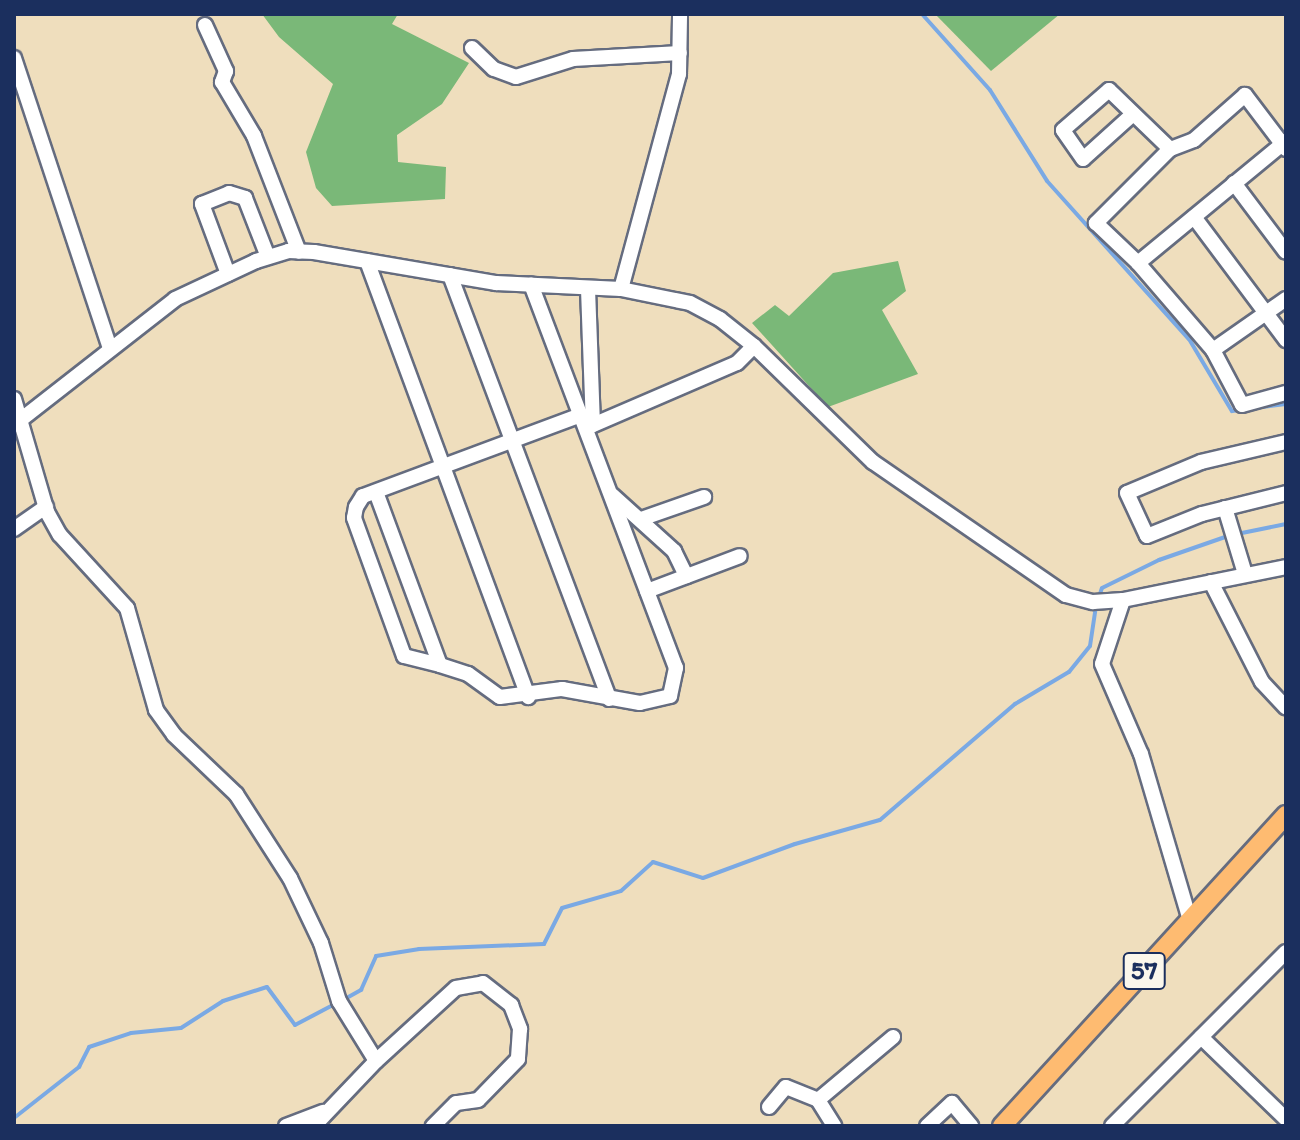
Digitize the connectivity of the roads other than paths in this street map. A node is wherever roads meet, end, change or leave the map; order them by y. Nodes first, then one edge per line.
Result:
1 (680, 14) edge
2 (205, 25) dead end
3 (472, 48) dead end
4 (680, 53) junction
5 (14, 58) edge
6 (20, 92) edge
7 (1133, 114) junction
8 (1285, 145) edge
9 (1170, 149) junction
10 (1234, 183) junction
11 (1194, 217) junction
12 (299, 252) junction
13 (1286, 252) edge
14 (268, 257) junction
15 (367, 261) junction
16 (1138, 263) junction
17 (228, 274) junction
18 (450, 275) junction
19 (531, 285) junction
20 (588, 289) junction
21 (621, 289) junction
22 (1286, 299) edge
23 (1266, 314) junction
24 (1286, 340) edge
25 (754, 346) junction
26 (110, 348) junction
27 (1213, 350) junction
28 (1286, 393) edge
29 (14, 399) edge
30 (18, 422) edge
31 (586, 423) junction
32 (511, 440) junction
33 (1286, 442) edge
34 (443, 466) junction
35 (376, 492) junction
36 (1286, 493) edge
37 (611, 494) junction
38 (704, 497) dead end
39 (46, 507) junction
40 (1225, 508) junction
41 (641, 519) junction
42 (14, 529) edge
43 (740, 556) dead end
44 (1286, 567) edge
45 (1245, 574) junction
46 (686, 576) junction
47 (1211, 582) junction
48 (647, 591) junction
49 (1123, 600) junction
50 (440, 665) junction
51 (528, 697) junction
52 (609, 699) junction
53 (1286, 708) edge
54 (1286, 815) edge
55 (1190, 921) junction
56 (1286, 952) edge
57 (893, 1037) dead end
58 (1201, 1037) junction
59 (376, 1061) junction
60 (818, 1100) junction
61 (769, 1107) dead end
62 (326, 1111) junction
63 (1286, 1119) edge
64 (286, 1126) edge
65 (314, 1126) edge
66 (433, 1126) edge
67 (834, 1126) edge
68 (927, 1126) edge
69 (971, 1126) edge
70 (1002, 1126) edge
71 (1112, 1126) edge

1 - 4 street
2 - 12 street
3 - 4 street
4 - 21 street
5 - 6 street
6 - 26 street
7 - 7 street
7 - 9 street
8 - 9 street
8 - 10 street
9 - 16 street
10 - 11 street
10 - 13 street
11 - 16 street
11 - 23 street
12 - 14 street
12 - 15 street
14 - 17 street
14 - 17 street
15 - 18 street
15 - 34 street
16 - 27 street
17 - 26 street
18 - 19 street
18 - 32 street
19 - 20 street
19 - 31 street
20 - 21 street
20 - 31 street
21 - 25 street
22 - 23 street
23 - 24 street
23 - 27 street
25 - 31 street
25 - 49 street
26 - 30 street
27 - 28 street
29 - 30 street
30 - 39 street
31 - 32 street
31 - 37 street
32 - 34 street
32 - 52 street
33 - 40 street
34 - 35 street
34 - 51 street
35 - 50 street
35 - 50 street
36 - 40 street
37 - 41 street
37 - 48 street
38 - 41 street
39 - 42 street
39 - 59 street
40 - 45 street
41 - 46 street
43 - 46 street
44 - 45 street
45 - 47 street
46 - 48 street
47 - 49 street
47 - 53 street
48 - 52 street
49 - 55 street
50 - 51 street
51 - 52 street
54 - 55 main road, 57
55 - 70 main road, 57
56 - 58 street
57 - 60 street
58 - 63 street
58 - 71 street
59 - 62 street
59 - 66 street
60 - 61 street
60 - 67 street
62 - 64 street
62 - 65 street
68 - 69 street

